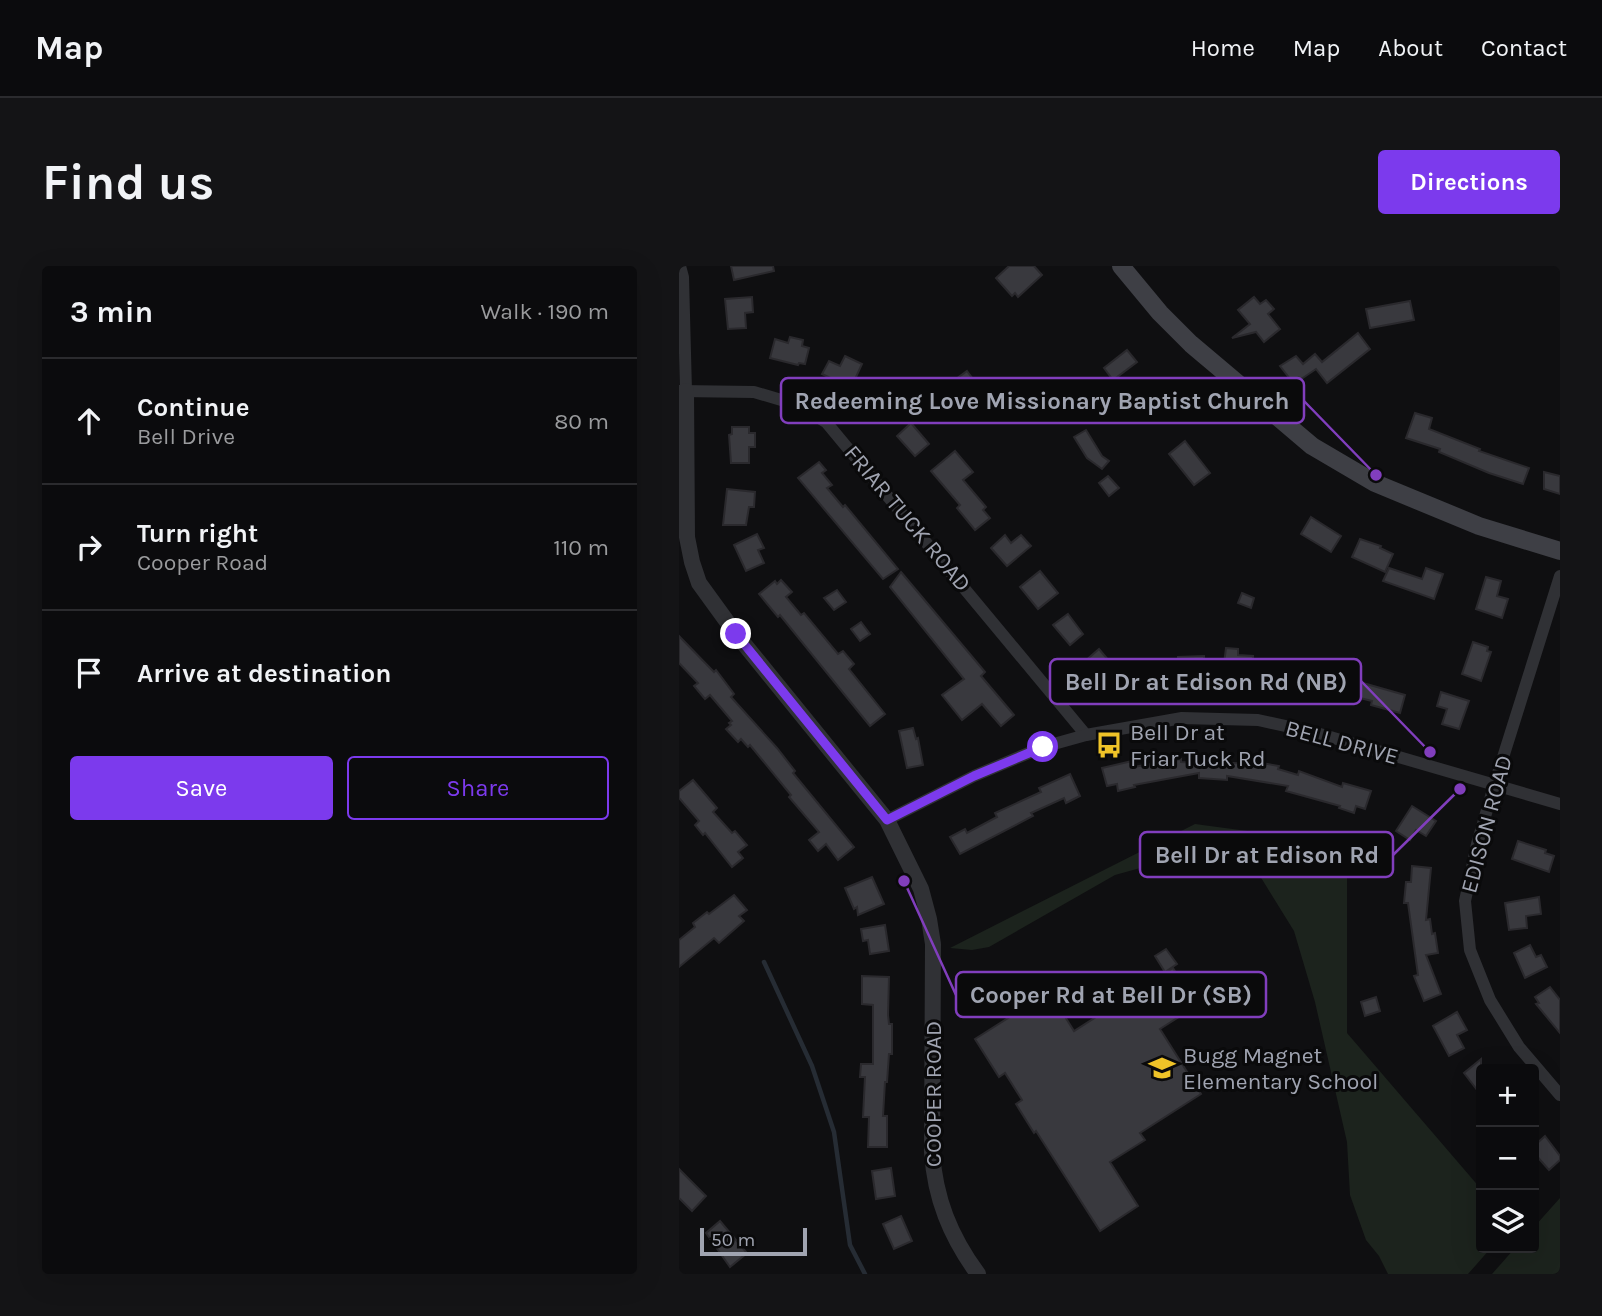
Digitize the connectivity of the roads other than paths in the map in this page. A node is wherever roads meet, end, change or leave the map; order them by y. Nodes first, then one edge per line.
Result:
1 (680, 266) edge
2 (1121, 266) edge
3 (682, 391) edge
4 (1560, 551) edge
5 (1560, 576) edge
6 (1086, 735) junction
7 (1494, 786) junction
8 (1560, 804) edge
9 (887, 820) junction
10 (1560, 1095) edge
11 (978, 1274) edge

1 - 3 street, COOPER ROAD
2 - 4 main road
3 - 6 street, FRIAR TUCK ROAD
3 - 9 street, COOPER ROAD
5 - 7 street, EDISON ROAD
6 - 7 street, BELL DRIVE
6 - 9 street, BELL DRIVE
7 - 8 street, BELL DRIVE
7 - 10 street, EDISON ROAD
9 - 11 street, COOPER ROAD

